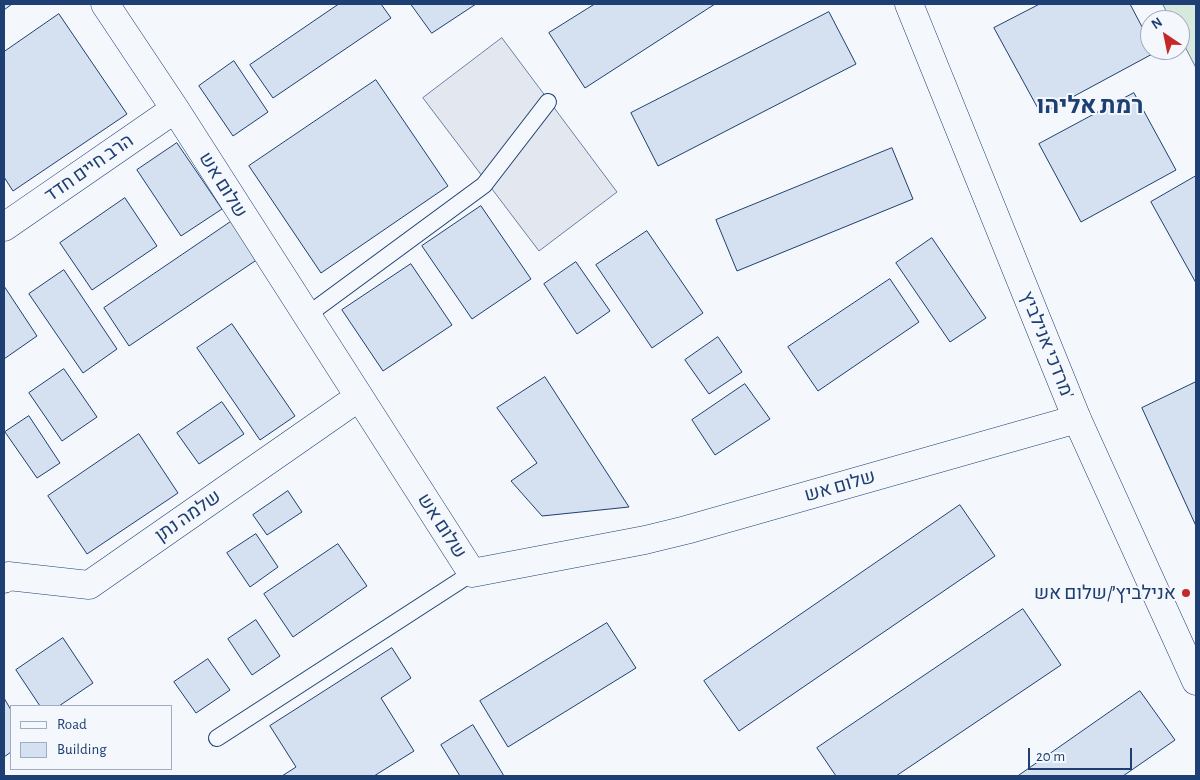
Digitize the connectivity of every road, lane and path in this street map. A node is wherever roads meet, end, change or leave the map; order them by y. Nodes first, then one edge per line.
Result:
1 (105, 4) edge
2 (909, 4) edge
3 (548, 102) dead end
4 (175, 109) junction
5 (4, 227) edge
6 (306, 316) junction
7 (359, 397) junction
8 (1077, 419) junction
9 (472, 573) junction
10 (4, 579) edge
11 (1196, 681) edge
12 (218, 738) dead end

1 - 4 street, שלום אש
2 - 8 street, מרדכי אנילביץ'
3 - 6 lane
4 - 5 street, הרב חיים חדד
4 - 6 street, שלום אש
6 - 7 street, שלום אש
7 - 9 street, שלום אש
7 - 10 street, שלמה נתן
8 - 9 street, שלום אש
8 - 11 street, מרדכי אנילביץ'
9 - 12 lane

